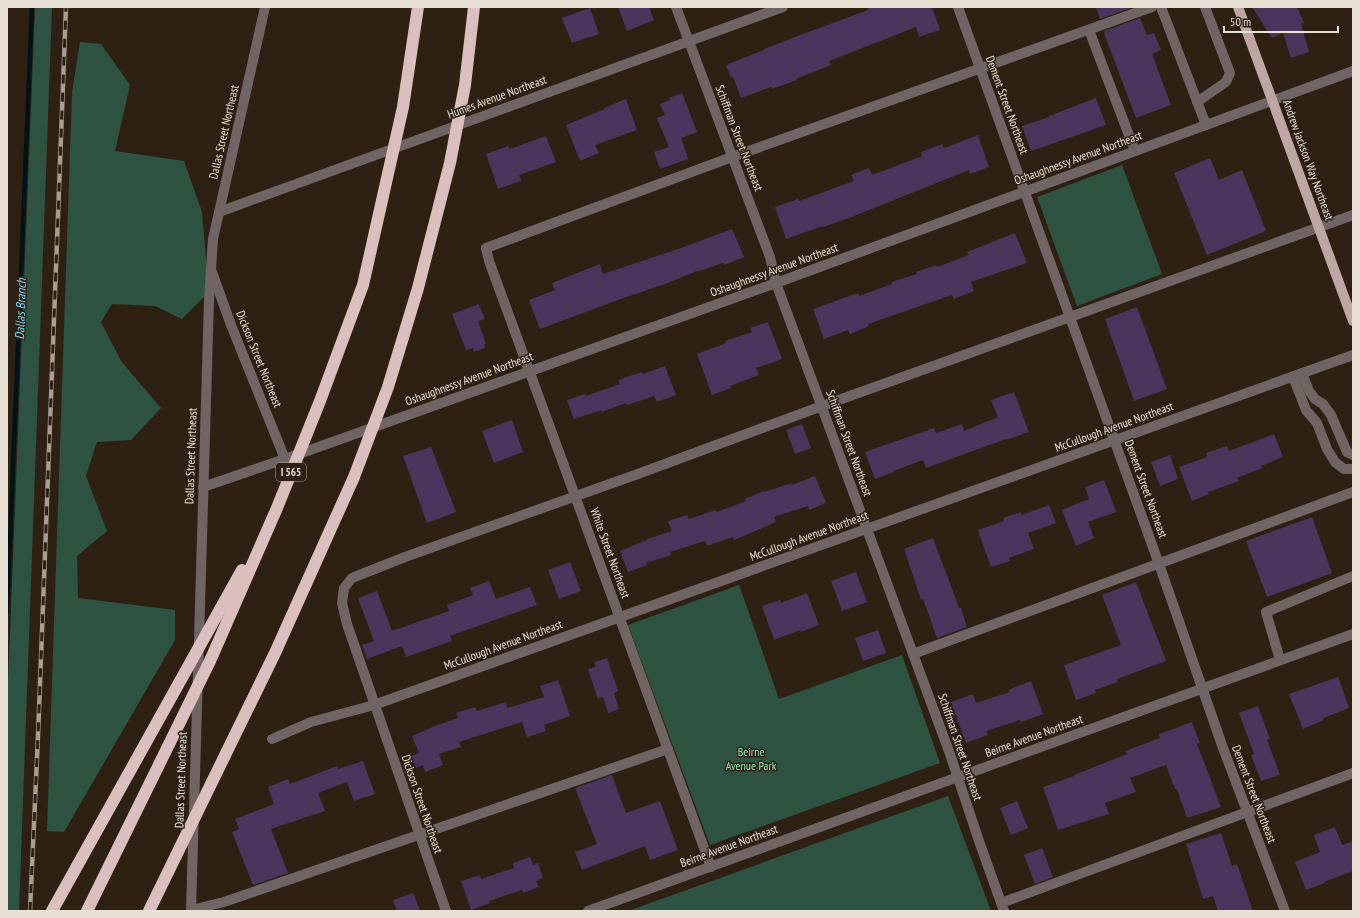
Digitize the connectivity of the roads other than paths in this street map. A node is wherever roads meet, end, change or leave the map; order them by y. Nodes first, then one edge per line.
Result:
1 (265, 7) edge
2 (418, 7) edge
3 (474, 7) edge
4 (676, 7) edge
5 (783, 7) edge
6 (958, 7) edge
7 (1152, 7) edge
8 (1161, 7) edge
9 (1205, 7) edge
10 (1238, 7) edge
11 (1089, 30) junction
12 (688, 42) junction
13 (980, 68) junction
14 (1353, 71) edge
15 (1272, 100) junction
16 (1197, 102) junction
17 (1206, 125) junction
18 (1135, 151) junction
19 (732, 158) junction
20 (1025, 192) junction
21 (220, 212) junction
22 (1353, 215) edge
23 (1319, 227) junction
24 (211, 268) junction
25 (776, 283) junction
26 (1070, 318) junction
27 (1353, 321) edge
28 (1353, 355) edge
29 (529, 371) junction
30 (1297, 375) junction
31 (822, 406) junction
32 (1115, 440) junction
33 (1353, 455) edge
34 (285, 459) junction
35 (1353, 469) edge
36 (202, 487) junction
37 (1353, 492) edge
38 (575, 496) junction
39 (277, 508) junction
40 (867, 529) junction
41 (1159, 564) junction
42 (1353, 576) edge
43 (619, 618) junction
44 (1353, 634) edge
45 (914, 654) junction
46 (1280, 660) junction
47 (1203, 688) junction
48 (374, 705) junction
49 (272, 739) dead end
50 (668, 749) junction
51 (1353, 773) edge
52 (958, 777) junction
53 (1247, 812) junction
54 (419, 834) junction
55 (711, 867) junction
56 (1002, 907) edge
57 (52, 911) edge
58 (87, 911) edge
59 (149, 911) edge
60 (191, 911) edge
61 (446, 911) edge
62 (588, 911) edge
63 (1285, 911) edge

1 - 21 street, Dallas Street Northeast
2 - 39 highway, I 565, bridge
3 - 59 highway, bridge
4 - 12 street, Schiffman Street Northeast
5 - 12 street, Humes Avenue Northeast
6 - 13 street, Dement Street Northeast
7 - 11 street
8 - 16 street
9 - 16 street
10 - 15 main road, Andrew Jackson Way Northeast
11 - 13 street
11 - 18 street
12 - 19 street, Schiffman Street Northeast
12 - 21 street, Humes Avenue Northeast
13 - 19 street
13 - 20 street, Dement Street Northeast
14 - 15 street, Oshaughnessy Avenue Northeast
15 - 17 street, Oshaughnessy Avenue Northeast
15 - 23 main road, Andrew Jackson Way Northeast
16 - 17 street
17 - 18 street, Oshaughnessy Avenue Northeast
18 - 20 street, Oshaughnessy Avenue Northeast
19 - 25 street, Schiffman Street Northeast
19 - 29 street, White Street Northeast
20 - 25 street, Oshaughnessy Avenue Northeast
20 - 26 street, Dement Street Northeast
21 - 24 street, Dallas Street Northeast
22 - 23 street, Dickson Street Northeast
23 - 26 street, Dickson Street Northeast
23 - 27 main road, Andrew Jackson Way Northeast
24 - 34 street, Dickson Street Northeast
24 - 36 street, Dallas Street Northeast
25 - 29 street, Oshaughnessy Avenue Northeast
25 - 31 street, Schiffman Street Northeast
26 - 31 street, Dickson Street Northeast
26 - 32 street, Dement Street Northeast
28 - 30 street, McCullough Avenue Northeast
29 - 34 street, Oshaughnessy Avenue Northeast
29 - 38 street, White Street Northeast
30 - 32 street, McCullough Avenue Northeast
30 - 33 street
30 - 35 street
31 - 38 street, Dickson Street Northeast
31 - 40 street, Schiffman Street Northeast
32 - 40 street, McCullough Avenue Northeast
32 - 41 street, Dement Street Northeast
34 - 36 street, Oshaughnessy Avenue Northeast
36 - 60 street, Dallas Street Northeast
37 - 41 street
38 - 43 street, White Street Northeast
38 - 48 street, Dickson Street Northeast
39 - 57 highway, bridge
39 - 58 highway, I 565, bridge
40 - 43 street, McCullough Avenue Northeast
40 - 45 street, Schiffman Street Northeast
41 - 45 street
41 - 47 street, Dement Street Northeast
42 - 46 street
43 - 48 street, McCullough Avenue Northeast
43 - 50 street, White Street Northeast
44 - 46 street, Beirne Avenue Northeast
45 - 52 street, Schiffman Street Northeast
46 - 47 street, Beirne Avenue Northeast
47 - 52 street, Beirne Avenue Northeast
47 - 53 street, Dement Street Northeast
48 - 49 street, McCullough Avenue Northeast
48 - 54 street, Dickson Street Northeast
50 - 54 street
50 - 55 street, White Street Northeast
51 - 53 street
52 - 55 street, Beirne Avenue Northeast
52 - 56 street, Schiffman Street Northeast
53 - 56 street
53 - 63 street, Dement Street Northeast
54 - 60 street
54 - 61 street, Dickson Street Northeast
55 - 62 street, Beirne Avenue Northeast

